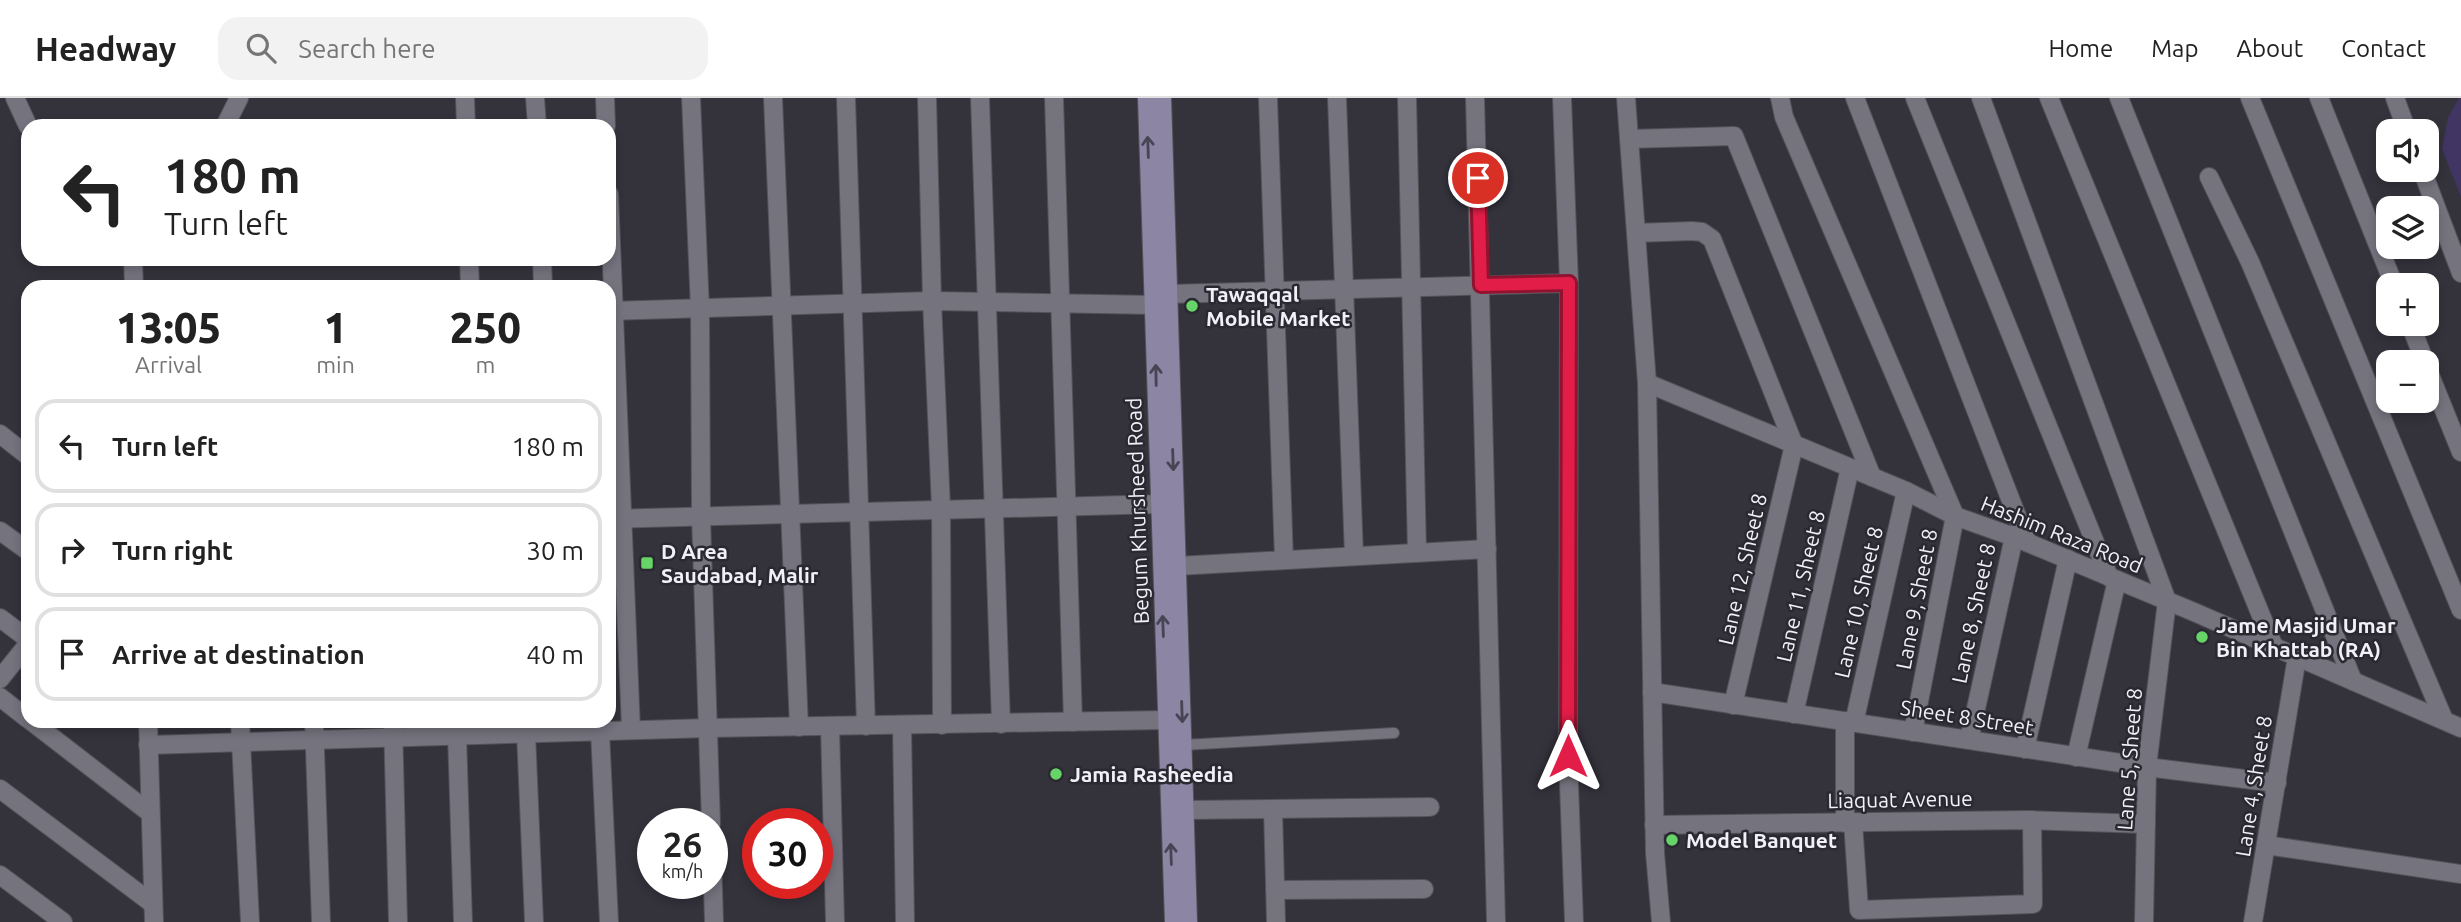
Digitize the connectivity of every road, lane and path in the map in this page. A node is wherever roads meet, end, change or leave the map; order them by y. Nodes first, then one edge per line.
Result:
1 (15, 98) edge
2 (239, 98) edge
3 (465, 98) edge
4 (535, 98) edge
5 (605, 98) edge
6 (691, 98) edge
7 (773, 98) edge
8 (846, 98) edge
9 (927, 98) edge
10 (980, 98) edge
11 (1054, 98) edge
12 (1147, 98) edge
13 (1162, 98) edge
14 (1268, 98) edge
15 (1336, 98) edge
16 (1407, 98) edge
17 (1475, 98) edge
18 (1562, 98) edge
19 (1626, 98) edge
20 (1780, 98) edge
21 (1855, 98) edge
22 (1914, 98) edge
23 (1981, 98) edge
24 (2049, 98) edge
25 (2119, 98) edge
26 (2250, 98) edge
27 (2319, 98) edge
28 (2395, 98) edge
29 (25, 119) edge
30 (228, 119) edge
31 (466, 119) edge
32 (536, 119) edge
33 (606, 119) edge
34 (2403, 119) edge
35 (1629, 139) junction
36 (2209, 177) dead end
37 (2427, 182) edge
38 (1636, 233) junction
39 (2389, 273) edge
40 (2461, 273) edge
41 (1569, 283) junction
42 (1481, 285) junction
43 (1411, 287) junction
44 (1343, 289) junction
45 (1275, 291) junction
46 (1161, 299) junction
47 (932, 301) junction
48 (987, 302) junction
49 (1060, 303) junction
50 (853, 304) junction
51 (782, 306) junction
52 (700, 309) junction
53 (616, 310) edge
54 (1647, 383) junction
55 (2439, 398) edge
56 (1164, 402) junction
57 (0, 434) edge
58 (1794, 445) junction
59 (21, 450) edge
60 (2461, 452) edge
61 (1850, 468) junction
62 (1872, 477) junction
63 (1906, 491) junction
64 (1160, 504) junction
65 (1066, 506) junction
66 (994, 508) junction
67 (942, 509) junction
68 (859, 512) junction
69 (790, 514) junction
70 (1955, 516) junction
71 (701, 517) junction
72 (616, 519) edge
73 (0, 531) edge
74 (616, 532) edge
75 (2020, 539) junction
76 (21, 546) edge
77 (1487, 549) junction
78 (1418, 553) junction
79 (1354, 556) junction
80 (2068, 559) junction
81 (1284, 560) junction
82 (1177, 566) junction
83 (2113, 578) junction
84 (2167, 601) junction
85 (2461, 610) edge
86 (0, 618) edge
87 (21, 635) edge
88 (2274, 647) junction
89 (21, 650) edge
90 (2297, 657) junction
91 (0, 679) edge
92 (2353, 681) junction
93 (1652, 692) junction
94 (0, 697) edge
95 (1733, 705) junction
96 (21, 714) edge
97 (1794, 714) junction
98 (1166, 720) junction
99 (2444, 720) junction
100 (1073, 722) junction
101 (1850, 722) junction
102 (1001, 724) junction
103 (942, 725) junction
104 (866, 726) junction
105 (902, 726) junction
106 (799, 727) junction
107 (830, 727) junction
108 (39, 728) edge
109 (148, 728) edge
110 (240, 728) edge
111 (479, 728) edge
112 (555, 728) edge
113 (571, 728) edge
114 (709, 728) junction
115 (2461, 728) edge
116 (393, 729) edge
117 (314, 730) edge
118 (631, 730) junction
119 (600, 731) junction
120 (1913, 732) junction
121 (526, 733) junction
122 (1394, 733) dead end
123 (457, 735) junction
124 (1969, 740) junction
125 (241, 742) junction
126 (148, 745) junction
127 (1175, 745) junction
128 (2025, 749) junction
129 (2076, 757) junction
130 (2147, 767) junction
131 (2277, 783) junction
132 (0, 789) edge
133 (1430, 807) dead end
134 (712, 808) edge
135 (1273, 809) junction
136 (1185, 810) junction
137 (150, 813) junction
138 (2032, 820) junction
139 (1849, 822) junction
140 (2146, 824) junction
141 (1654, 825) junction
142 (2266, 845) junction
143 (2461, 874) edge
144 (0, 875) edge
145 (1424, 889) dead end
146 (1275, 890) junction
147 (713, 899) edge
148 (153, 904) junction
149 (63, 922) edge
150 (154, 922) edge
151 (250, 922) edge
152 (321, 922) edge
153 (398, 922) edge
154 (463, 922) edge
155 (534, 922) edge
156 (610, 922) edge
157 (714, 922) edge
158 (835, 922) edge
159 (905, 922) edge
160 (1174, 922) edge
161 (1188, 922) edge
162 (1276, 922) edge
163 (1496, 922) edge
164 (1574, 922) edge
165 (1661, 922) edge
166 (2144, 922) edge
167 (2253, 922) edge

1 - 29 street
2 - 30 street
3 - 31 street
4 - 32 street
5 - 33 street
6 - 52 street
7 - 51 street
8 - 50 street
9 - 47 street
10 - 48 street
11 - 49 street
46 -> 12 main road, Begum Khursheed Road
13 - 46 main road, Begum Khursheed Road
14 - 45 street
15 - 44 street
16 - 43 street
17 - 42 street
18 - 41 street
19 - 35 street
20 - 70 street
21 - 75 street
22 - 83 street
23 - 84 street
24 - 88 street
25 - 92 street
26 - 85 street
27 - 39 street
28 - 34 street
35 - 38 street
35 - 62 street
36 - 99 street
37 - 40 street
38 - 54 street
38 - 58 street
41 - 42 street
41 - 164 street
42 - 43 street
42 - 77 street
43 - 44 street
43 - 78 street
44 - 45 street
44 - 79 street
45 - 46 street
45 - 81 street
46 - 49 street
46 - 56 main road, Begum Khursheed Road
47 - 48 street
47 - 50 street
47 - 67 street
48 - 49 street
48 - 66 street
49 - 65 street
50 - 51 street
50 - 68 street
51 - 52 street
51 - 69 street
52 - 53 street
52 - 71 street
54 - 58 street, Hashim Raza Road
54 - 93 street
55 - 60 street
56 - 64 main road, Begum Khursheed Road
56 -> 82 main road, Begum Khursheed Road
57 - 59 street
58 - 61 street, Hashim Raza Road
58 - 95 street, Lane 12, Sheet 8
61 - 62 street, Hashim Raza Road
61 - 97 street, Lane 11, Sheet 8
62 - 63 street, Hashim Raza Road
63 - 70 street, Hashim Raza Road
63 - 101 street, Lane 10, Sheet 8
64 - 65 street
98 -> 64 main road, Begum Khursheed Road
65 - 66 street
65 - 100 street
66 - 67 street
66 - 102 street
67 - 68 street
67 - 103 street
68 - 69 street
68 - 104 street
69 - 71 street
69 - 106 street
70 - 75 street, Hashim Raza Road
70 - 120 street, Lane 9, Sheet 8
71 - 72 street
71 - 114 street
73 - 76 street
74 - 118 street
75 - 80 street, Hashim Raza Road
75 - 124 street, Lane 8, Sheet 8
77 - 78 street
77 - 163 street
78 - 79 street
79 - 81 street
80 - 83 street, Hashim Raza Road
80 - 128 street
81 - 82 street
82 -> 127 main road, Begum Khursheed Road
83 - 84 street, Hashim Raza Road
83 - 129 street
84 - 88 street, Hashim Raza Road
84 - 130 street, Lane 5, Sheet 8
86 - 87 street
88 - 90 street, Hashim Raza Road
89 - 91 street
90 - 92 street, Hashim Raza Road
90 - 131 street, Lane 4, Sheet 8
92 - 99 street, Hashim Raza Road
93 - 95 street, Sheet 8 Street
93 - 141 street
94 - 96 street
95 - 97 street, Sheet 8 Street
97 - 101 street, Sheet 8 Street
98 - 100 street
98 - 127 main road, Begum Khursheed Road
99 - 115 street, Hashim Raza Road
100 - 102 street
101 - 120 street, Sheet 8 Street
101 - 139 street, Lane 10, Sheet 8
102 - 103 street
103 - 105 street
104 - 105 street
104 - 107 street
105 - 159 street
106 - 107 street
106 - 114 street
107 - 158 street
108 - 137 street
109 - 126 street
110 - 125 street
111 - 121 street
111 - 123 street
112 - 121 street
113 - 119 street
114 - 118 street
114 - 134 street
116 - 117 street
116 - 123 street
116 - 153 street
117 - 125 street
117 - 152 street
118 - 119 street
119 - 156 street
120 - 124 street, Sheet 8 Street
121 - 155 street
122 - 127 lane
123 - 154 street
124 - 128 street, Sheet 8 Street
125 - 126 street
125 - 151 street
126 - 137 street
127 - 136 main road, Begum Khursheed Road
160 -> 127 main road, Begum Khursheed Road
128 - 129 street, Sheet 8 Street
129 - 130 street, Sheet 8 Street
130 - 131 street, Sheet 8 Street
130 - 140 street, Lane 5, Sheet 8
131 - 142 street, Lane 4, Sheet 8
132 - 148 street
133 - 135 street
135 - 136 street
135 - 146 street
136 - 161 main road, Begum Khursheed Road
137 - 148 street
138 - 139 street, Liaquat Avenue
138 - 139 street, Lane 10, Sheet 8
138 - 140 street, Liaquat Avenue
139 - 141 street, Liaquat Avenue
140 - 166 street, Lane 5, Sheet 8
141 - 165 street
142 - 143 street
142 - 167 street, Lane 4, Sheet 8
144 - 149 street
145 - 146 street
146 - 162 street
147 - 157 street
148 - 150 street

